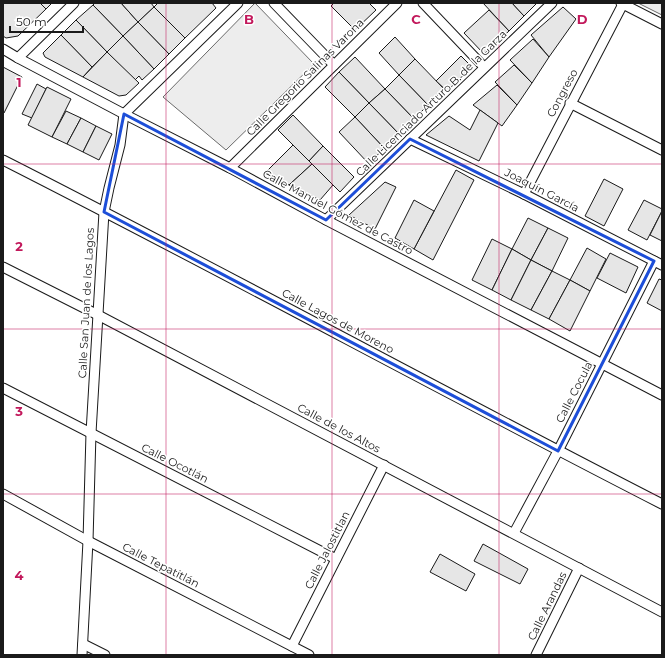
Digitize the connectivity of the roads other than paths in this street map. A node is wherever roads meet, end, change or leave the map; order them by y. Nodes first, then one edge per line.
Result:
1 (74, 3) edge
2 (238, 3) edge
3 (274, 3) edge
4 (398, 3) edge
5 (422, 3) edge
6 (552, 3) edge
7 (622, 4) edge
8 (662, 24) edge
9 (3, 49) edge
10 (18, 58) junction
11 (334, 65) junction
12 (484, 68) junction
13 (570, 103) junction
14 (124, 114) junction
15 (410, 139) junction
16 (662, 150) edge
17 (3, 160) edge
18 (230, 168) junction
19 (524, 194) junction
20 (104, 212) junction
21 (326, 220) junction
22 (658, 263) edge
23 (3, 267) edge
24 (98, 315) junction
25 (602, 364) junction
26 (3, 388) edge
27 (662, 395) edge
28 (91, 433) junction
29 (558, 451) junction
30 (384, 465) junction
31 (3, 494) edge
32 (662, 504) edge
33 (514, 533) junction
34 (88, 541) junction
35 (336, 559) junction
36 (579, 568) junction
37 (662, 612) edge
38 (83, 644) junction
39 (292, 646) junction
40 (82, 655) edge
41 (105, 655) edge
42 (308, 655) edge
43 (536, 655) edge

1 - 10 street
2 - 14 street
3 - 11 street
4 - 11 street, Calle Gregorio Salinas Varona
5 - 12 street
6 - 12 street, Calle Licenciado Arturo B. de la Garza
7 - 8 street
7 - 13 street, Congreso
9 - 10 street, Calle Manuel Gómez de Castro
10 - 14 street, Calle Manuel Gómez de Castro
11 - 18 street, Calle Gregorio Salinas Varona
12 - 15 street, Calle Licenciado Arturo B. de la Garza
13 - 16 street
13 - 19 street, Congreso
14 - 18 street, Calle Manuel Gómez de Castro
14 - 20 street, Calle San Juan de los Lagos
15 - 19 street, Joaquín García
15 - 21 street, Calle Licenciado Arturo B. de la Garza
17 - 20 street, Calle Lagos de Moreno
18 - 21 street, Calle Manuel Gómez de Castro
19 - 22 street, Joaquín García
20 - 24 street, Calle San Juan de los Lagos
20 - 29 street, Calle Lagos de Moreno
21 - 25 street, Calle Manuel Gómez de Castro
22 - 25 street, Calle Cocula
23 - 24 street, Calle de los Altos
24 - 28 street, Calle San Juan de los Lagos
24 - 30 street, Calle de los Altos
25 - 27 street, Calle Manuel Gómez de Castro
25 - 29 street, Calle Cocula
26 - 28 street, Calle Ocotlán
28 - 34 street, Calle San Juan de los Lagos
28 - 35 street, Calle Ocotlán
29 - 32 street, Calle Lagos de Moreno
29 - 33 street, Calle Cocula
30 - 33 street, Calle de los Altos
30 - 35 street, Calle Jalostitlan
31 - 34 street, Calle Tepatitlán
33 - 36 street, Calle de los Altos
34 - 38 street, Calle San Juan de los Lagos
34 - 39 street, Calle Tepatitlán
35 - 39 street, Calle Jalostitlan
36 - 37 street, Calle de los Altos
36 - 43 street, Calle Arandas
38 - 40 street, Calle San Juan de los Lagos
38 - 41 street
39 - 42 street, Calle Tepatitlán

